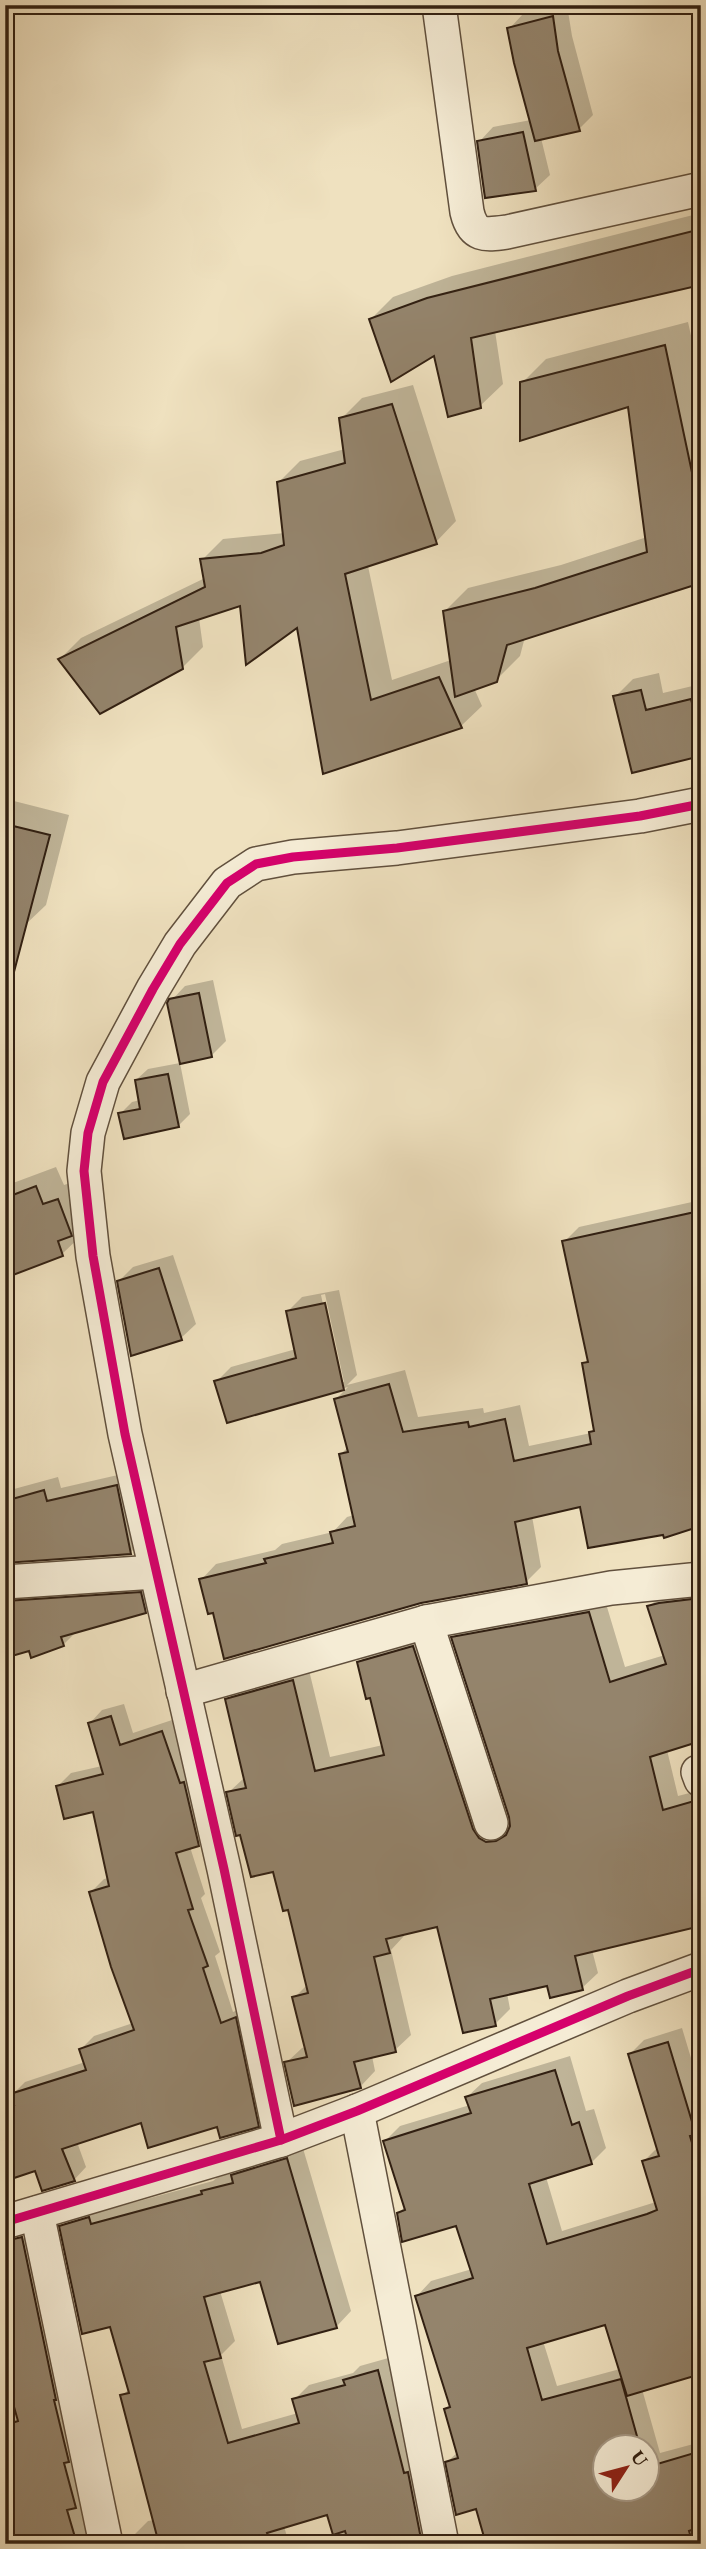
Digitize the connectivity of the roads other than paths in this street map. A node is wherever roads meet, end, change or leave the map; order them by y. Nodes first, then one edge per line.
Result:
1 (439, 5) edge
2 (701, 189) edge
3 (701, 804) edge
4 (155, 1572) junction
5 (701, 1579) edge
6 (5, 1582) edge
7 (426, 1622) junction
8 (183, 1691) junction
9 (491, 1823) dead end
10 (701, 1969) edge
11 (357, 2111) junction
12 (281, 2140) junction
13 (37, 2213) junction
14 (5, 2222) edge
15 (106, 2544) edge
16 (442, 2544) edge

1 - 2 street
3 - 4 street
4 - 6 street
4 - 8 street
5 - 7 street
7 - 8 street
7 - 9 street
8 - 12 street
10 - 11 street
11 - 12 street
11 - 16 street
12 - 13 street
13 - 14 street
13 - 15 street

